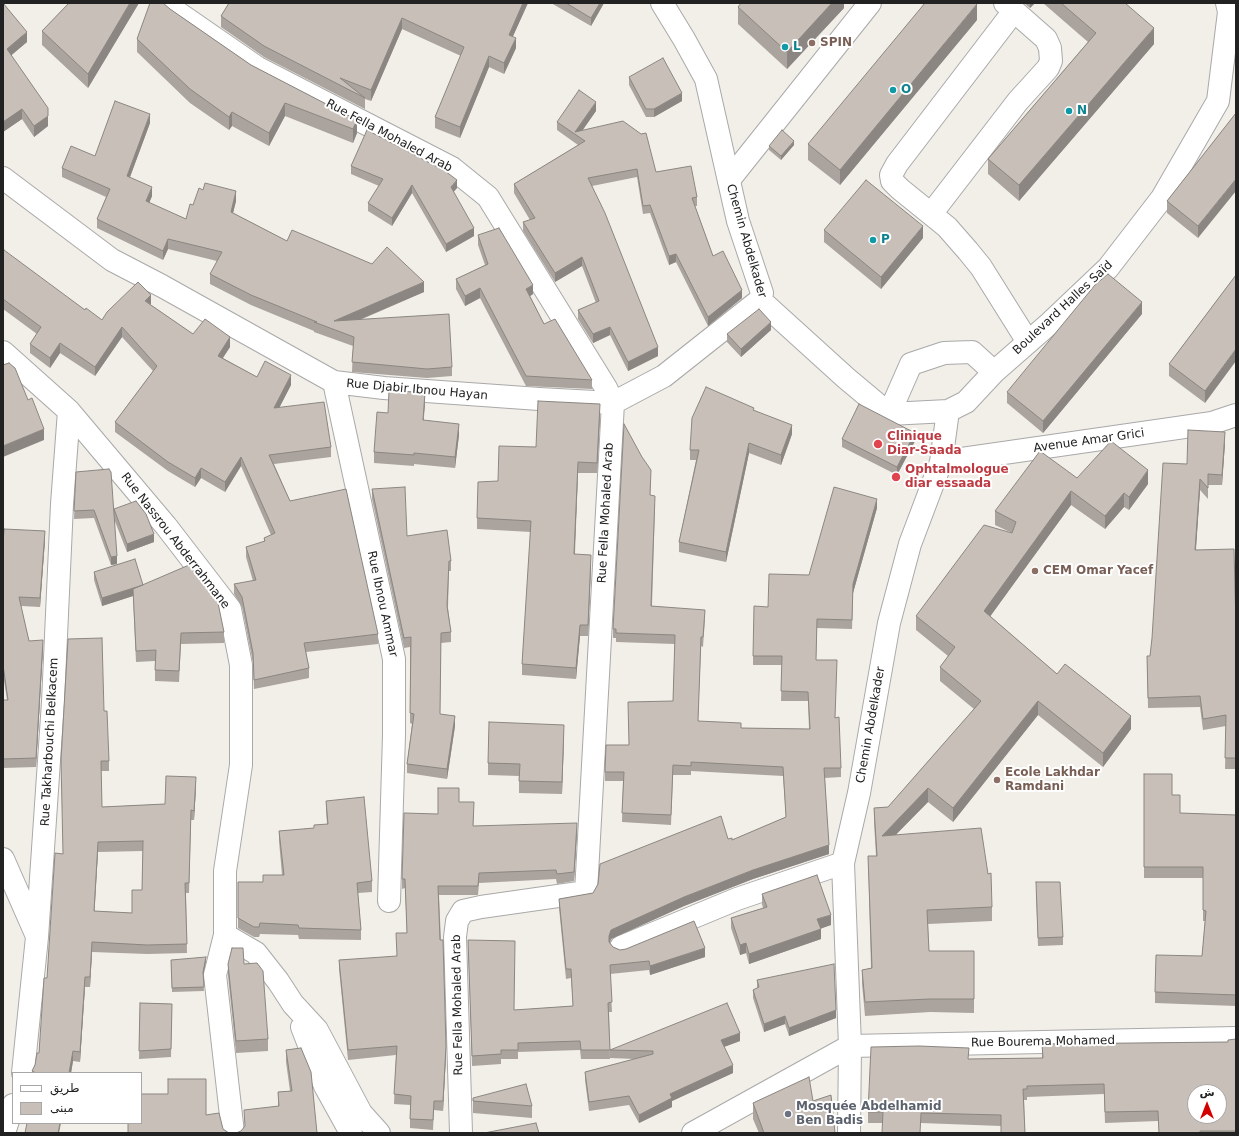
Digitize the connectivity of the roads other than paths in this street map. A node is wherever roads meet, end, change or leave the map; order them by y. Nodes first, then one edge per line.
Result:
1 (167, 3) edge
2 (662, 3) edge
3 (870, 3) edge
4 (1227, 3) edge
5 (1010, 7) edge
6 (3, 178) edge
7 (729, 180) junction
8 (931, 214) junction
9 (760, 300) junction
10 (1028, 342) junction
11 (3, 352) edge
12 (994, 372) junction
13 (334, 382) junction
14 (613, 403) junction
15 (69, 411) junction
16 (948, 411) junction
17 (889, 414) junction
18 (1236, 415) edge
19 (941, 462) junction
20 (3, 859) edge
21 (842, 863) junction
22 (390, 901) dead end
23 (225, 935) junction
24 (38, 937) junction
25 (621, 947) dead end
26 (293, 1004) junction
27 (1236, 1038) edge
28 (850, 1046) junction
29 (24, 1072) edge
30 (12, 1109) edge
31 (4, 1133) edge
32 (233, 1133) edge
33 (351, 1133) edge
34 (379, 1133) edge
35 (461, 1133) edge
36 (693, 1133) edge
37 (849, 1133) edge

1 - 14 street, Rue Fella Mohaled Arab
2 - 7 street, Chemin Abdelkader
3 - 7 street
4 - 10 street, Boulevard Halles Saïd
5 - 8 street
5 - 8 street
6 - 13 street, Rue Djabir Ibnou Hayan
7 - 9 street, Chemin Abdelkader
8 - 10 street
9 - 14 street
9 - 17 street, Chemin Abdelkader
10 - 12 street, Boulevard Halles Saïd
11 - 15 street, Rue Nassrou Abderrahmane
12 - 16 street, Boulevard Halles Saïd
12 - 17 street
13 - 14 street, Rue Djabir Ibnou Hayan
13 - 22 street, Rue Ibnou Ammar
14 - 35 street, Rue Fella Mohaled Arab
15 - 23 street, Rue Nassrou Abderrahmane
15 - 24 street, Rue Takharbouchi Belkacem
16 - 17 street
16 - 19 street, Chemin Abdelkader
18 - 19 street, Avenue Amar Grici
19 - 21 street, Chemin Abdelkader
20 - 24 street
21 - 25 street
21 - 28 street, Chemin Abdelkader
23 - 26 street
23 - 32 street, Rue Nassrou Abderrahmane
24 - 29 street, Rue Takharbouchi Belkacem
26 - 33 street
26 - 34 street
27 - 28 street, Rue Bourema Mohamed
28 - 36 street
28 - 37 street, Chemin Abdelkader
30 - 31 street

